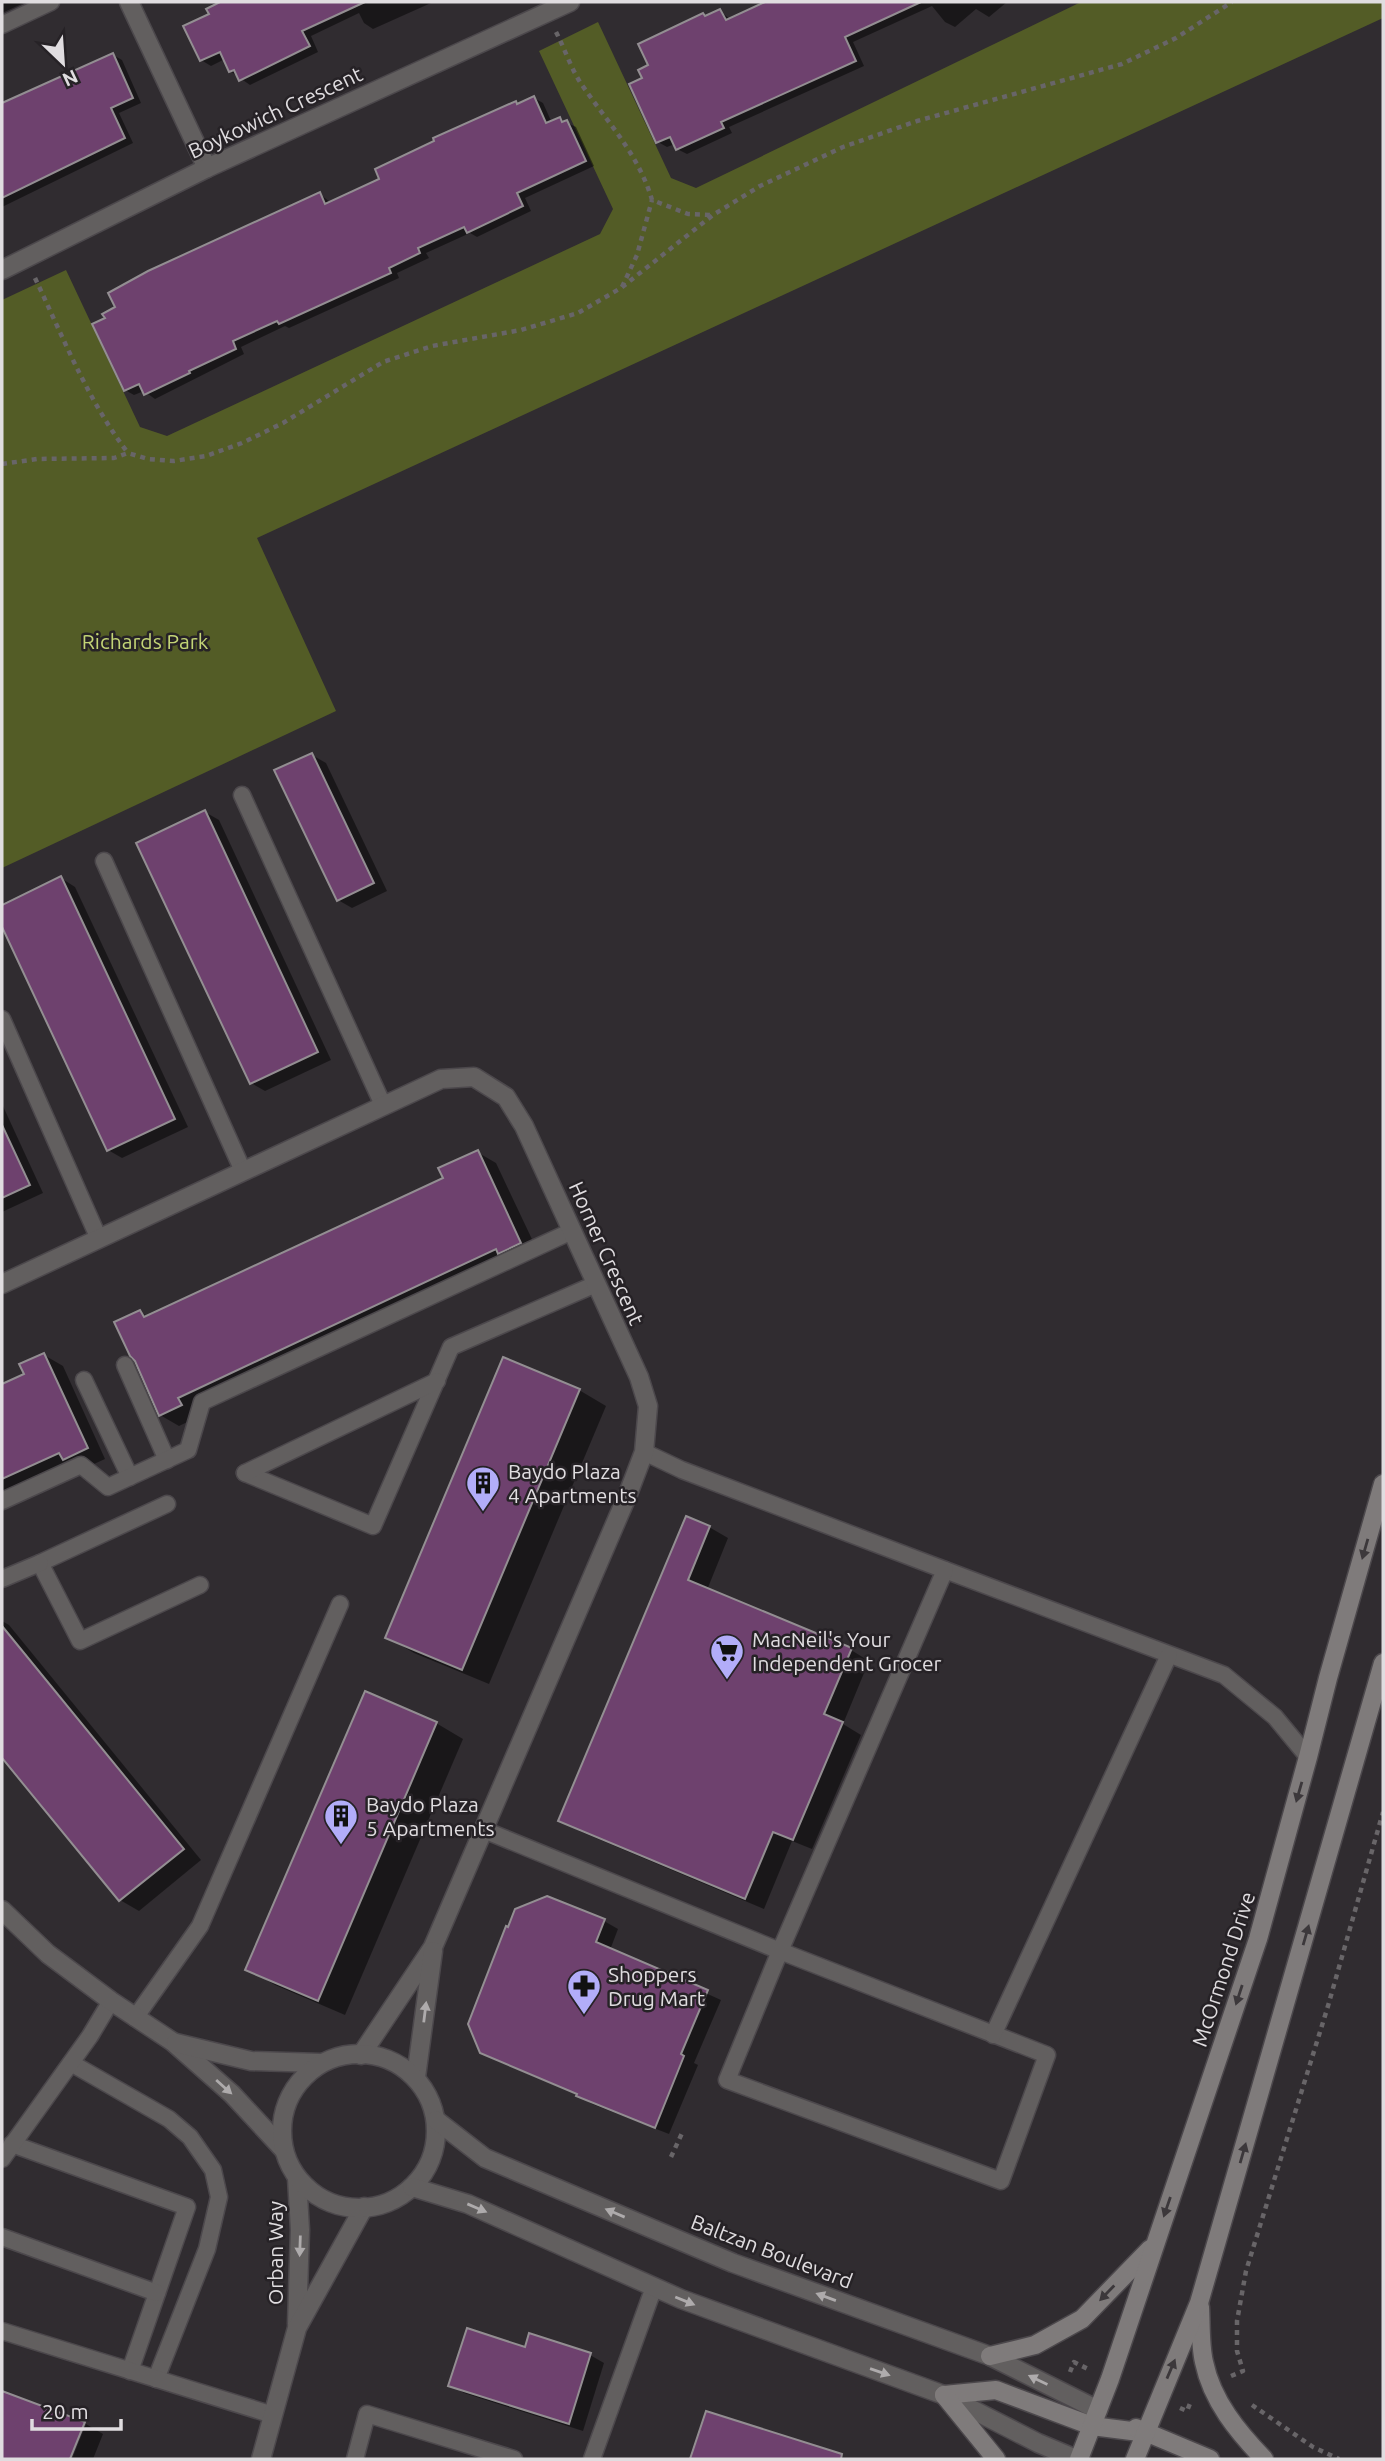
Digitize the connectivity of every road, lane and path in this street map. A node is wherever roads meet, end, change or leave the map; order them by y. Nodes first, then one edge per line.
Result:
1 (51, 2) edge
2 (129, 2) edge
3 (570, 2) edge
4 (1232, 2) edge
5 (2, 25) edge
6 (558, 36) dead end
7 (207, 168) junction
8 (652, 200) junction
9 (713, 215) junction
10 (2, 270) edge
11 (36, 281) dead end
12 (621, 288) junction
13 (128, 453) junction
14 (2, 464) edge
15 (242, 795) dead end
16 (104, 862) dead end
17 (2, 1019) edge
18 (383, 1105) junction
19 (243, 1171) junction
20 (572, 1231) junction
21 (99, 1239) junction
22 (2, 1284) edge
23 (596, 1284) junction
24 (125, 1365) dead end
25 (84, 1380) dead end
26 (437, 1381) junction
27 (644, 1452) junction
28 (167, 1460) junction
29 (130, 1477) junction
30 (1383, 1483) edge
31 (2, 1501) edge
32 (167, 1504) dead end
33 (40, 1563) junction
34 (945, 1570) junction
35 (2, 1579) edge
36 (200, 1585) dead end
37 (340, 1604) dead end
38 (1169, 1655) junction
39 (1383, 1663) edge
40 (1308, 1757) junction
41 (1383, 1812) edge
42 (484, 1830) junction
43 (2, 1910) edge
44 (433, 1947) junction
45 (780, 1951) junction
46 (111, 2001) junction
47 (135, 2018) junction
48 (993, 2035) junction
49 (173, 2042) junction
50 (361, 2055) junction
51 (71, 2063) junction
52 (320, 2063) junction
53 (416, 2077) junction
54 (436, 2120) junction
55 (683, 2131) dead end
56 (12, 2144) junction
57 (283, 2149) junction
58 (671, 2157) dead end
59 (2, 2159) edge
60 (297, 2178) junction
61 (412, 2188) junction
62 (364, 2207) junction
63 (2, 2237) edge
64 (1155, 2244) junction
65 (654, 2287) junction
66 (157, 2293) junction
67 (1199, 2303) junction
68 (298, 2328) junction
69 (2, 2331) edge
70 (990, 2356) junction
71 (130, 2371) junction
72 (156, 2379) junction
73 (1238, 2385) dead end
74 (944, 2395) junction
75 (1250, 2404) dead end
76 (274, 2415) junction
77 (1095, 2418) junction
78 (1147, 2432) junction
79 (261, 2459) edge
80 (355, 2459) edge
81 (514, 2459) edge
82 (592, 2459) edge
83 (996, 2459) edge
84 (1078, 2459) edge
85 (1135, 2459) edge
86 (1210, 2459) edge
87 (1265, 2459) edge
88 (1339, 2459) edge

1 - 5 lane
2 - 7 street
3 - 7 street, Boykowich Crescent
4 - 9 path
6 - 8 path
7 - 10 street, Boykowich Crescent
8 - 9 path
8 - 12 path
9 - 12 path
11 - 13 path
12 - 13 path
13 - 14 path
15 - 18 lane
16 - 19 lane
17 - 21 lane
18 - 19 street, Horner Crescent
18 - 20 street, Horner Crescent
19 - 21 street, Horner Crescent
20 - 23 street, Horner Crescent
20 - 28 lane
21 - 22 street, Horner Crescent
23 - 26 lane
23 - 27 street, Horner Crescent
24 - 28 lane
25 - 29 lane
26 - 26 lane
27 - 34 lane
27 - 42 street, Horner Crescent
28 - 29 lane
29 - 31 lane
30 -> 40 main road, McOrmond Drive
32 - 33 lane
33 - 35 lane
33 - 36 lane
34 - 38 lane
34 - 45 lane
37 - 47 lane
38 - 40 lane
38 - 48 lane
67 -> 39 main road
40 -> 64 main road, McOrmond Drive
41 - 73 path
42 - 44 street, Horner Crescent
42 - 45 lane
43 - 46 street
44 - 50 street, Horner Crescent
53 -> 44 street, Horner Crescent
45 - 48 lane
45 - 48 lane
46 - 47 street
46 - 51 lane
47 - 49 street
49 - 52 street
49 -> 57 street
50 - 52 street
50 - 53 street
51 - 56 lane
51 - 72 lane
52 - 57 street
53 - 54 street
54 - 61 street
70 -> 54 street, Baltzan Boulevard
55 - 58 path
56 - 59 lane
56 - 66 lane
57 - 60 street
60 - 62 street
60 -> 68 street, Orban Way
61 - 62 street
61 -> 65 street
62 - 68 street, Orban Way
63 - 66 lane
64 -> 70 main road
64 - 77 main road, McOrmond Drive
65 -> 74 street
65 - 82 lane
66 - 71 lane
78 -> 67 main road
67 - 87 main road
68 - 76 street, Orban Way
69 - 71 lane
77 -> 70 street, Baltzan Boulevard
71 - 72 lane
72 - 76 lane
74 - 77 main road
74 - 83 main road
74 - 84 street
75 - 88 path
76 - 79 street, Orban Way
77 - 78 main road
77 - 84 main road, McOrmond Drive
78 - 85 main road
78 - 86 main road
80 - 81 lane

